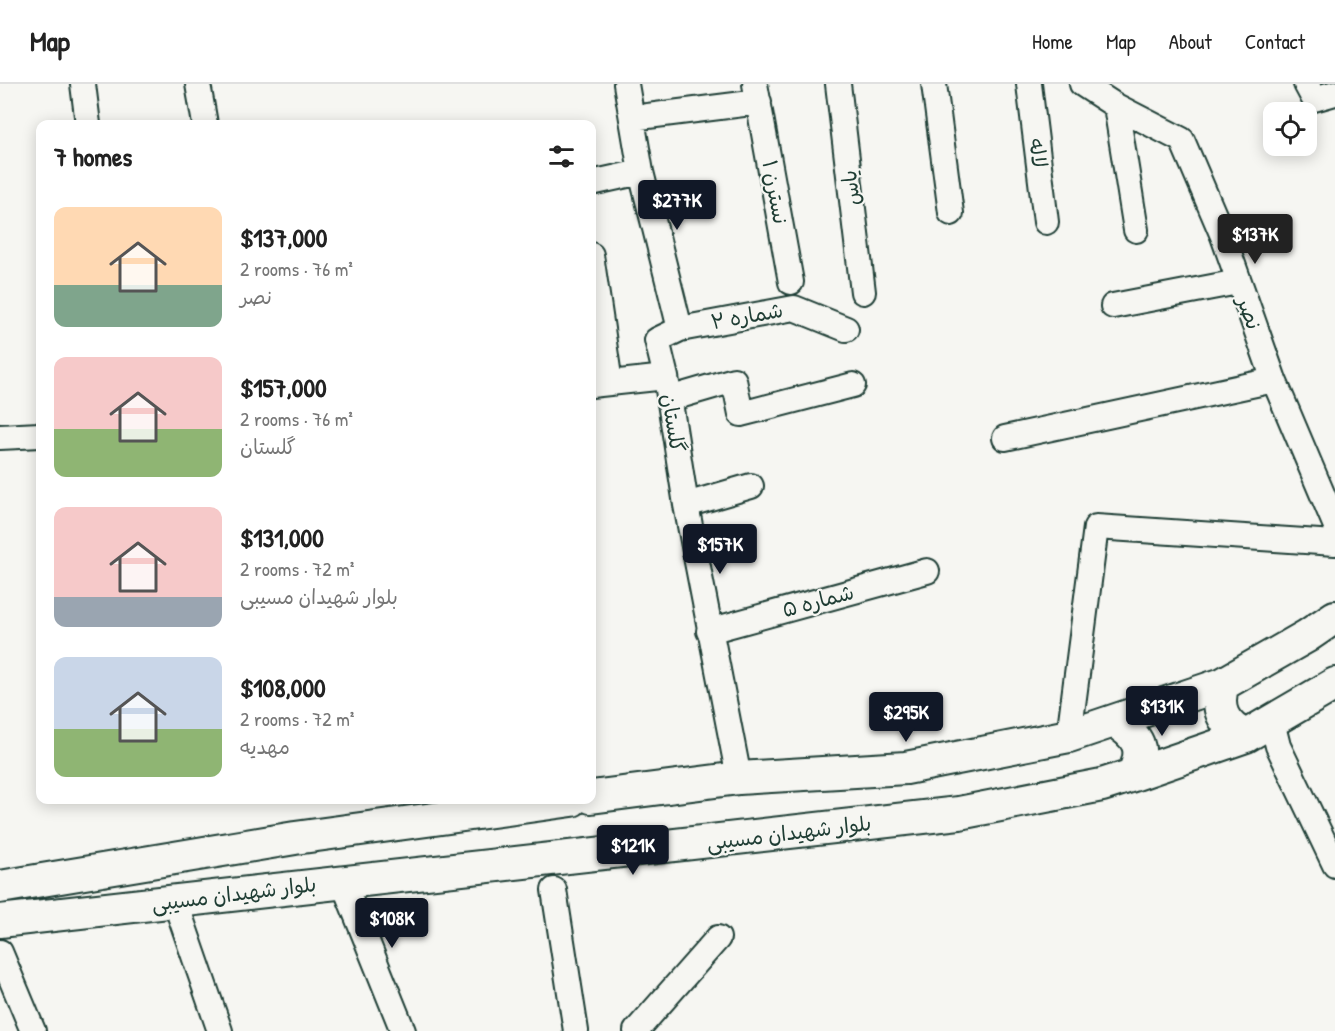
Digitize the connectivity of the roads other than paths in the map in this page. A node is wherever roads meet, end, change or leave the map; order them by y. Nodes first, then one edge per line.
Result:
1 (83, 84) edge
2 (198, 84) edge
3 (626, 84) edge
4 (838, 84) edge
5 (934, 84) edge
6 (1029, 84) edge
7 (1082, 84) edge
8 (1306, 84) edge
9 (757, 93) edge
10 (1335, 93) edge
11 (1116, 106) junction
12 (632, 118) junction
13 (88, 120) edge
14 (204, 120) edge
15 (641, 172) junction
16 (596, 182) edge
17 (951, 213) dead end
18 (1046, 222) dead end
19 (1136, 230) dead end
20 (791, 282) dead end
21 (1238, 282) junction
22 (863, 292) dead end
23 (1113, 306) dead end
24 (596, 327) edge
25 (846, 328) dead end
26 (680, 329) junction
27 (1274, 380) junction
28 (600, 384) edge
29 (853, 385) dead end
30 (668, 388) junction
31 (36, 435) edge
32 (0, 437) edge
33 (1005, 438) dead end
34 (751, 486) dead end
35 (686, 505) junction
36 (1335, 524) edge
37 (1335, 543) edge
38 (927, 571) dead end
39 (1335, 617) edge
40 (709, 631) junction
41 (1223, 684) junction
42 (1335, 684) edge
43 (1114, 721) junction
44 (1259, 729) junction
45 (1069, 736) junction
46 (1133, 775) junction
47 (739, 778) junction
48 (596, 796) edge
49 (543, 804) edge
50 (1335, 865) edge
51 (343, 882) junction
52 (0, 887) edge
53 (554, 890) dead end
54 (175, 901) junction
55 (0, 921) edge
56 (718, 938) dead end
57 (0, 952) edge
58 (33, 1031) edge
59 (220, 1031) edge
60 (403, 1031) edge
61 (576, 1031) edge
62 (636, 1031) edge

1 - 13 street
2 - 14 street
3 - 12 street
4 - 22 street, یاس
5 - 17 street
6 - 18 street, لاله
7 - 11 street, نصر
8 - 10 street
9 - 12 street, نسترن ۱
9 - 20 street, نسترن ۱
11 - 19 street
11 - 21 street, نصر
12 - 15 street
15 - 16 street
15 - 26 street
21 - 23 street
21 - 27 street, نصر
24 - 28 street
25 - 26 street, شماره ۲
26 - 30 street, گلستان
27 - 33 street
27 - 36 street, نصر
28 - 30 street
29 - 30 street
30 - 35 street, گلستان
31 - 32 street
34 - 35 street
35 - 40 street, گلستان
37 - 45 street
38 - 40 street, شماره ۵
39 - 41 main road
40 - 47 street, گلستان
41 - 43 main road
41 - 44 main road
42 - 44 main road, بلوار شهیدان مسیبی
43 - 45 main road
43 - 46 main road
44 - 46 main road, بلوار شهیدان مسیبی
44 - 50 street
45 - 47 main road
46 - 51 main road, بلوار شهیدان مسیبی
47 - 48 main road
49 - 52 main road, بلوار شهیدان مسیبی
51 - 54 main road, بلوار شهیدان مسیبی
51 - 60 street
53 - 61 street
54 - 55 main road, بلوار شهیدان مسیبی
54 - 59 street
56 - 62 street
57 - 58 street

